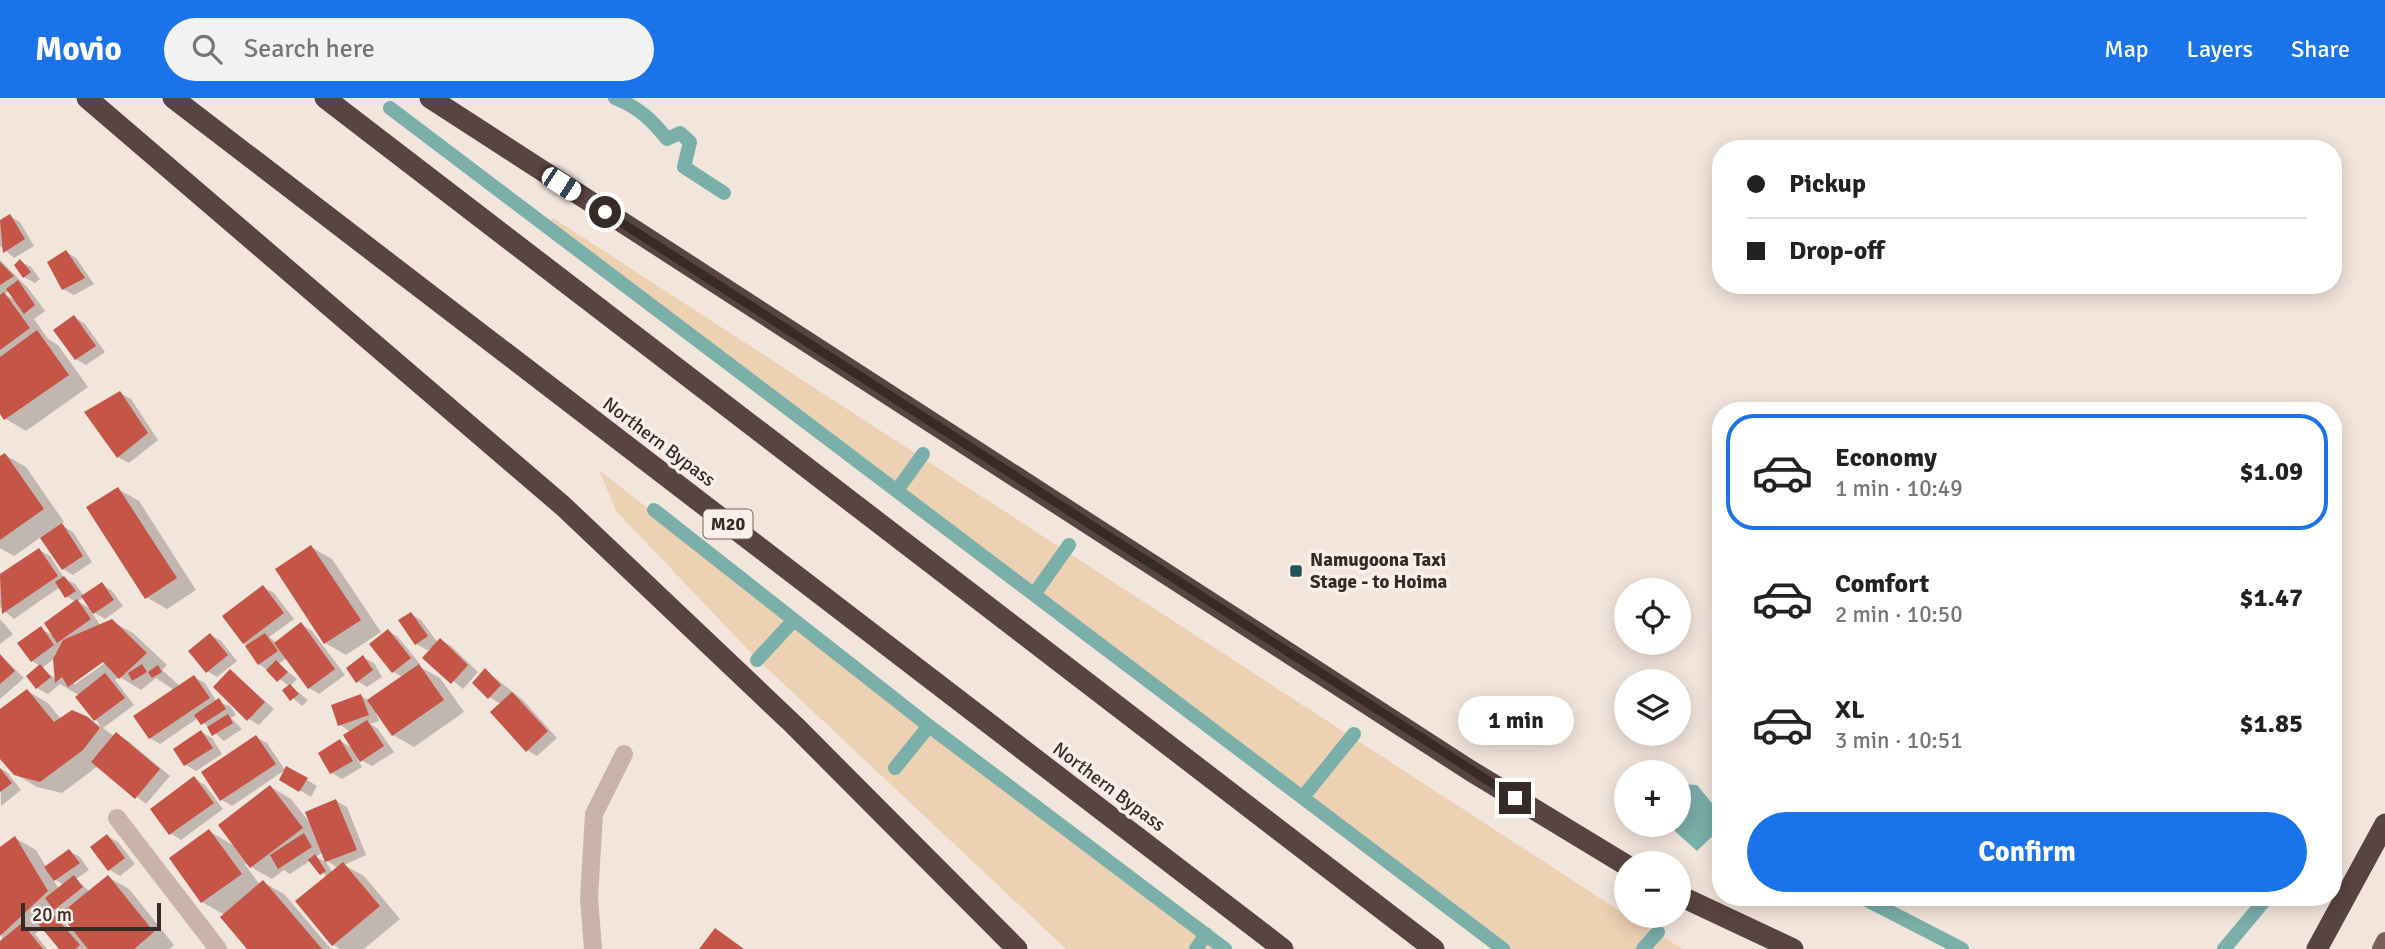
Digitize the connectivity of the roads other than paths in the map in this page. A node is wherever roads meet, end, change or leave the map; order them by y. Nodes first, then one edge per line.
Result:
1 (87, 98) edge
2 (173, 98) edge
3 (325, 98) edge
4 (430, 98) edge
5 (624, 754) dead end
6 (117, 818) dead end
7 (2385, 824) edge
8 (1614, 858) edge
9 (1691, 902) edge
10 (2342, 903) edge
11 (1691, 904) edge
12 (2340, 906) edge
13 (2385, 941) edge
14 (218, 949) edge
15 (593, 949) edge
16 (1017, 949) edge
17 (1283, 949) edge
18 (1434, 949) edge
19 (1760, 949) edge
20 (1793, 949) edge
21 (2317, 949) edge
22 (2381, 949) edge

1 - 16 highway
2 - 17 highway, Northern Bypass / M20
3 - 18 highway
4 - 8 highway
5 - 15 street
6 - 14 street
7 - 10 highway
9 - 20 highway
11 - 19 highway
12 - 21 highway
13 - 22 main road

